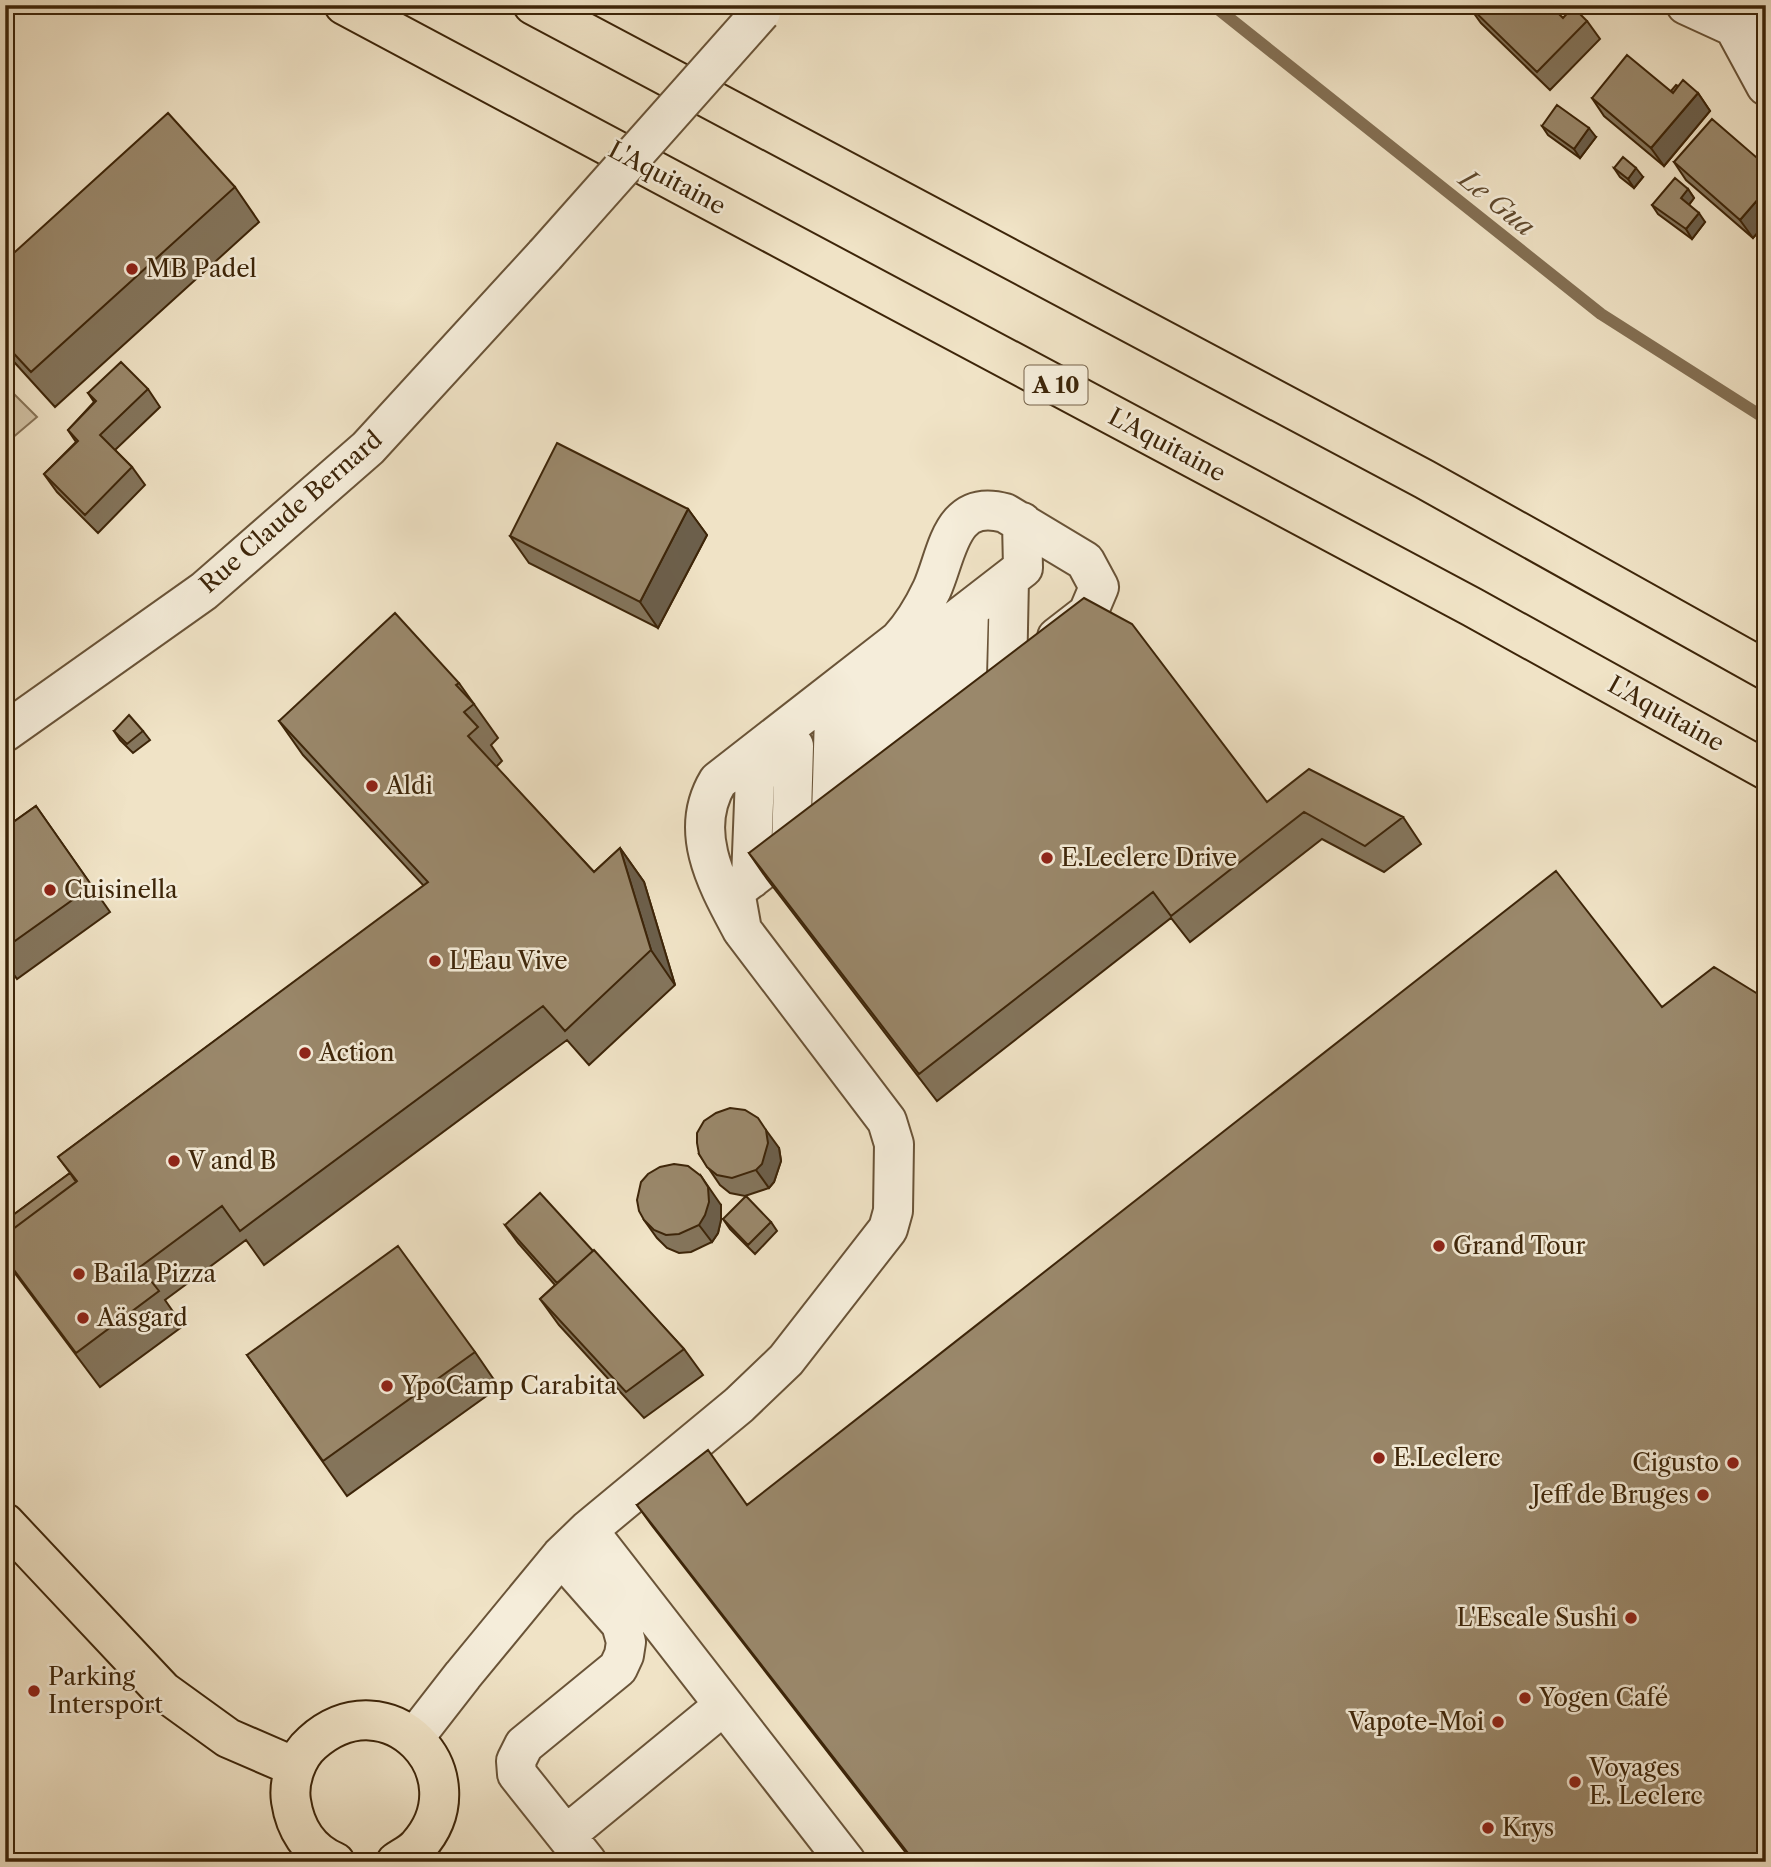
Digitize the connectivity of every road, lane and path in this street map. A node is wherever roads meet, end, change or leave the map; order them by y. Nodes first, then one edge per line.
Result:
1 (344, 5) edge
2 (533, 5) edge
3 (1686, 5) edge
4 (764, 9) edge
5 (1750, 25) edge
6 (1766, 86) edge
7 (1021, 522) junction
8 (950, 624) junction
9 (1766, 670) edge
10 (865, 691) junction
11 (5, 732) edge
12 (936, 733) junction
13 (804, 739) junction
14 (1766, 769) edge
15 (791, 848) junction
16 (743, 930) junction
17 (5, 1524) edge
18 (588, 1530) junction
19 (561, 1556) junction
20 (723, 1706) junction
21 (414, 1738) junction
22 (295, 1767) junction
23 (576, 1849) edge
24 (335, 1862) edge
25 (396, 1862) edge
26 (846, 1862) edge

1 - 14 main road, L'Aquitaine / A 10
2 - 9 main road
3 - 5 street
4 - 11 street, Rue Claude Bernard, bridge
5 - 6 street
7 - 8 street
7 - 12 street
7 - 16 street
8 - 10 street
8 - 12 street
8 - 12 street
8 - 12 street
10 - 12 street
10 - 13 street
12 - 15 street
13 - 15 street
13 - 15 street
13 - 15 street
15 - 16 street
16 - 18 street
17 - 22 main road
18 - 19 street
18 - 20 street
19 - 21 street
19 - 23 street
20 - 23 street
20 - 26 street
21 - 22 main road
21 - 25 main road
22 - 24 main road

